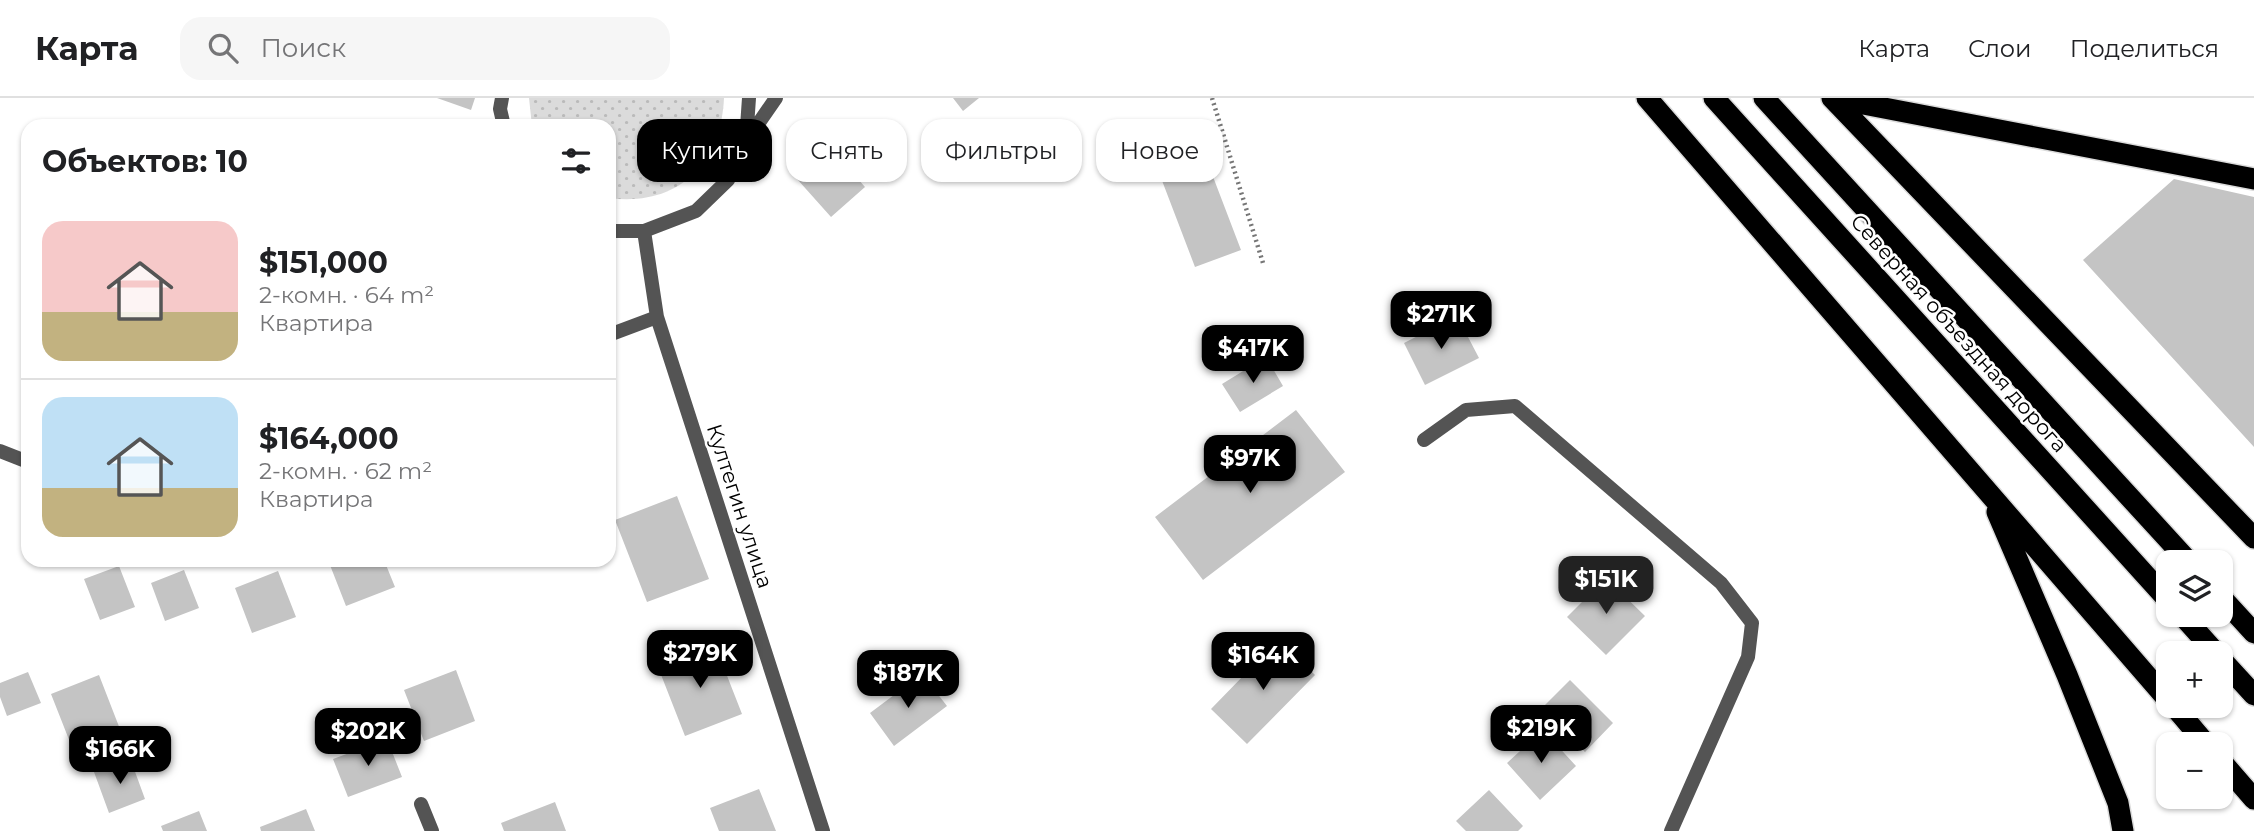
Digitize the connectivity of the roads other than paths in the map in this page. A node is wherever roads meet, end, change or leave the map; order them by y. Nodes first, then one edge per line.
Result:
1 (502, 98) edge
2 (749, 98) edge
3 (776, 98) edge
4 (1647, 98) edge
5 (1714, 98) edge
6 (1764, 98) edge
7 (1832, 98) edge
8 (502, 119) edge
9 (748, 119) edge
10 (761, 119) edge
11 (2254, 179) edge
12 (726, 182) edge
13 (616, 231) edge
14 (644, 231) junction
15 (657, 317) junction
16 (616, 332) edge
17 (1424, 440) dead end
18 (0, 451) edge
19 (21, 459) edge
20 (1990, 494) junction
21 (2254, 538) edge
22 (2178, 550) edge
23 (2156, 587) edge
24 (2233, 610) edge
25 (2192, 627) edge
26 (2253, 632) edge
27 (2205, 641) edge
28 (2233, 672) edge
29 (2156, 686) edge
30 (2254, 695) edge
31 (2184, 718) edge
32 (2196, 732) edge
33 (2233, 775) edge
34 (2254, 799) edge
35 (421, 804) dead end
36 (432, 831) edge
37 (823, 831) edge
38 (1671, 831) edge
39 (2123, 831) edge

1 - 8 street
2 - 9 street
3 - 10 street
4 - 20 highway
5 - 23 highway, Северная объездная дорога
6 - 22 highway, Северная объездная дорога
7 - 11 highway
7 - 21 highway
12 - 14 street
13 - 14 street
14 - 15 street, Култегин улица
15 - 16 street
15 - 37 street, Култегин улица
17 - 38 street
18 - 19 street
20 - 29 highway
20 - 39 highway
24 - 26 highway
25 - 27 highway
28 - 30 highway
31 - 32 highway
33 - 34 highway
35 - 36 street

